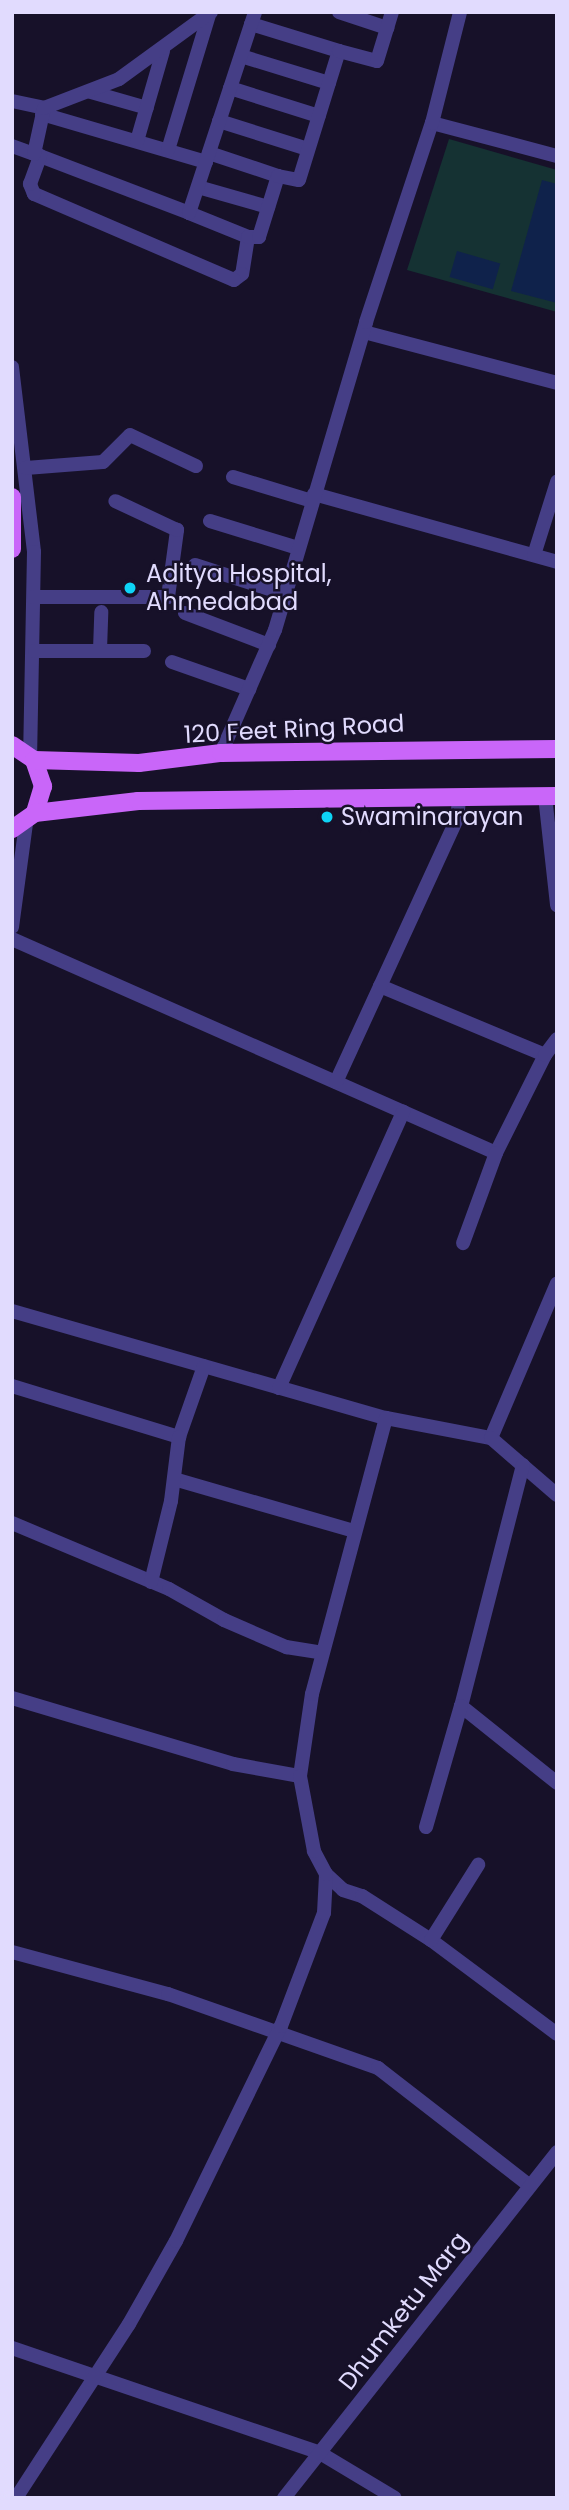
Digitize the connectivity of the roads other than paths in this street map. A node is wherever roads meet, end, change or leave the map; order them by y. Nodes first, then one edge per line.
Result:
1 (339, 12) edge
2 (392, 12) edge
3 (460, 12) edge
4 (210, 13) edge
5 (253, 18) edge
6 (387, 28) junction
7 (163, 51) junction
8 (339, 51) junction
9 (241, 56) junction
10 (329, 83) junction
11 (230, 88) junction
12 (90, 92) junction
13 (12, 101) edge
14 (147, 108) junction
15 (43, 111) junction
16 (318, 116) junction
17 (219, 121) junction
18 (432, 123) junction
19 (137, 141) junction
20 (12, 146) edge
21 (308, 149) junction
22 (168, 150) junction
23 (37, 155) junction
24 (557, 156) edge
25 (207, 157) junction
26 (278, 176) junction
27 (198, 187) junction
28 (268, 207) junction
29 (189, 213) junction
30 (248, 237) junction
31 (364, 332) junction
32 (12, 367) edge
33 (557, 383) edge
34 (196, 466) dead end
35 (26, 468) junction
36 (233, 477) dead end
37 (557, 482) edge
38 (12, 497) edge
39 (313, 497) junction
40 (115, 501) dead end
41 (209, 520) dead end
42 (298, 548) junction
43 (12, 549) edge
44 (534, 555) junction
45 (557, 562) edge
46 (195, 565) dead end
47 (285, 594) junction
48 (34, 597) junction
49 (101, 612) dead end
50 (185, 613) dead end
51 (269, 645) junction
52 (100, 650) junction
53 (34, 651) junction
54 (144, 651) dead end
55 (172, 662) dead end
56 (249, 689) junction
57 (12, 744) edge
58 (557, 748) edge
59 (221, 753) junction
60 (32, 757) junction
61 (551, 796) edge
62 (459, 799) junction
63 (24, 822) edge
64 (557, 905) edge
65 (12, 927) edge
66 (12, 939) edge
67 (380, 986) junction
68 (557, 1039) edge
69 (545, 1055) junction
70 (336, 1082) junction
71 (403, 1112) junction
72 (496, 1153) junction
73 (463, 1243) dead end
74 (557, 1283) edge
75 (12, 1311) edge
76 (204, 1366) junction
77 (12, 1386) edge
78 (279, 1388) junction
79 (386, 1418) junction
80 (179, 1437) junction
81 (491, 1438) junction
82 (523, 1465) junction
83 (174, 1479) junction
84 (557, 1495) edge
85 (12, 1523) edge
86 (354, 1531) junction
87 (151, 1582) junction
88 (322, 1653) junction
89 (12, 1698) edge
90 (461, 1706) junction
91 (554, 1775) edge
92 (300, 1776) junction
93 (426, 1827) dead end
94 (478, 1865) dead end
95 (326, 1874) junction
96 (431, 1940) junction
97 (12, 1951) edge
98 (279, 2031) junction
99 (557, 2034) edge
100 (557, 2152) edge
101 (530, 2186) junction
102 (12, 2348) edge
103 (97, 2378) junction
104 (320, 2453) junction
105 (16, 2498) edge
106 (284, 2498) edge
107 (395, 2498) edge

1 - 6 street
2 - 6 street
3 - 18 street
4 - 7 street
4 - 22 street
5 - 8 street
5 - 9 street
6 - 8 street
7 - 12 street
7 - 14 street
8 - 10 street
9 - 10 street
9 - 11 street
10 - 16 street
11 - 16 street
11 - 17 street
12 - 14 street
12 - 15 street
13 - 15 street
14 - 19 street
15 - 19 street
15 - 23 street
16 - 21 street
17 - 21 street
17 - 25 street
18 - 24 street
18 - 31 street
19 - 22 street
20 - 23 street
21 - 26 street
22 - 25 street
23 - 29 street
23 - 30 street
25 - 26 street
25 - 27 street
26 - 28 street
27 - 28 street
27 - 29 street
28 - 30 street
29 - 30 street
31 - 33 street
31 - 39 street
32 - 35 street
34 - 35 street
35 - 48 street
36 - 39 street
37 - 44 street
38 - 43 main road
39 - 42 street
39 - 44 street
40 - 48 street
41 - 42 street
42 - 47 street
44 - 45 street
46 - 47 street
47 - 51 street
48 - 53 street
49 - 52 street
50 - 51 street
51 - 56 street
52 - 53 street
52 - 54 street
53 - 60 street
55 - 56 street
56 - 59 street
57 - 60 main road
58 - 59 main road, 120 Feet Ring Road
59 - 60 main road, 120 Feet Ring Road
60 - 63 main road
61 - 62 main road
61 - 64 street
62 - 63 main road
62 - 67 street
63 - 65 street
66 - 70 street
67 - 69 street
67 - 70 street
68 - 69 street
69 - 72 street
70 - 71 street
71 - 72 street
71 - 78 street
72 - 73 street
74 - 81 street
75 - 76 street
76 - 78 street
76 - 80 street
77 - 80 street
78 - 79 street
79 - 81 street
79 - 86 street
80 - 83 street
81 - 82 street
82 - 84 street
82 - 90 street
83 - 86 street
83 - 87 street
85 - 87 street
86 - 88 street
87 - 88 street
88 - 92 street
89 - 92 street
90 - 91 street
90 - 93 street
92 - 95 street
94 - 96 street
95 - 96 street
95 - 98 street
96 - 99 street
97 - 98 street
98 - 101 street
98 - 103 street
100 - 101 street, Dhumketu Marg
101 - 104 street, Dhumketu Marg
102 - 103 street
103 - 104 street
103 - 105 street
104 - 106 street, Dhumketu Marg
104 - 107 street

